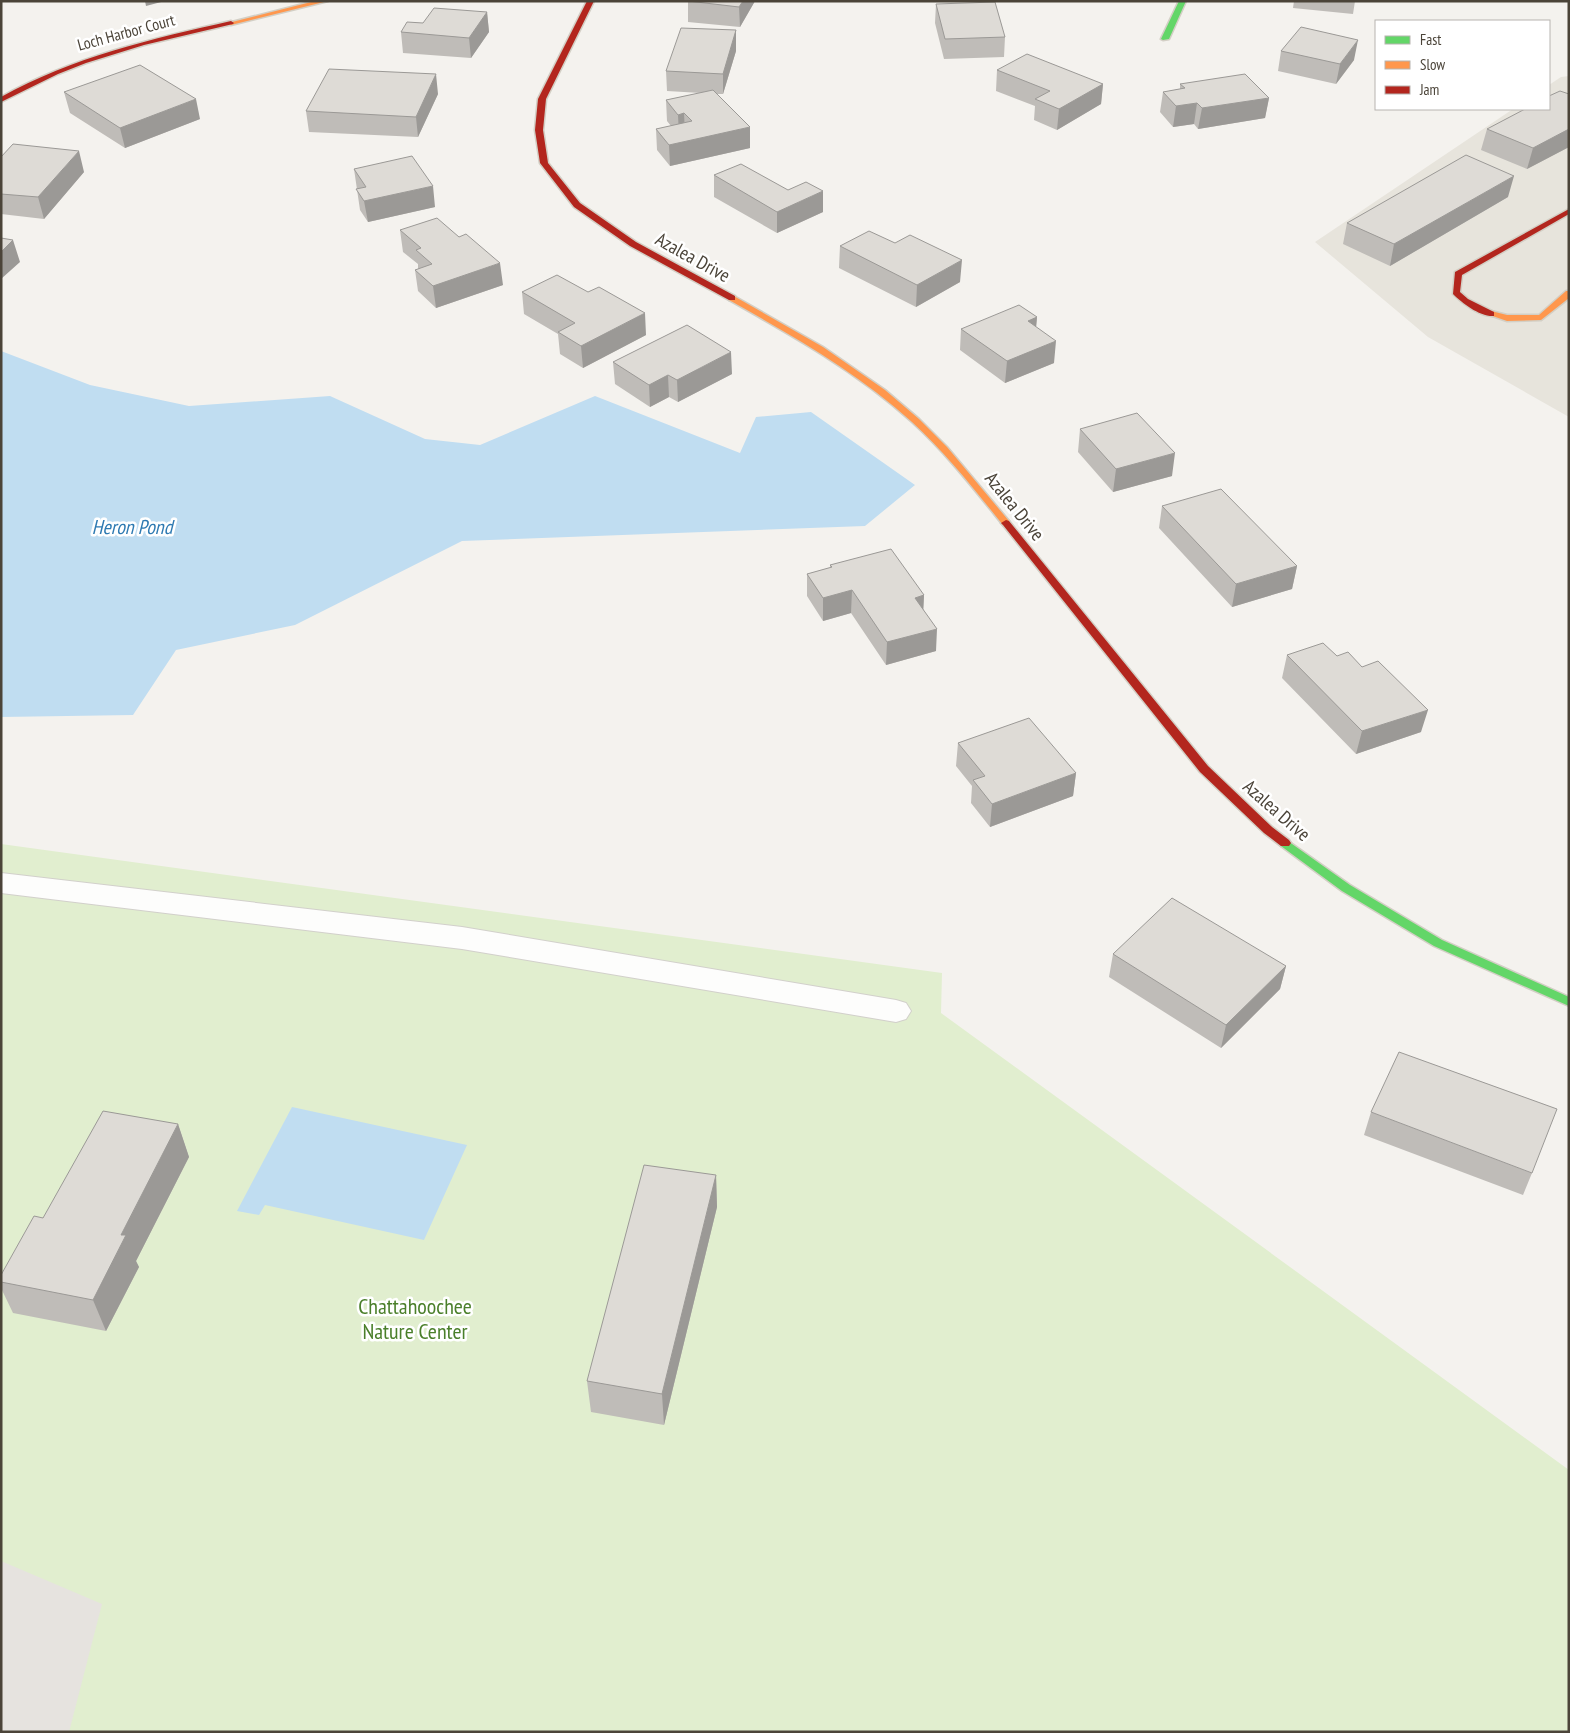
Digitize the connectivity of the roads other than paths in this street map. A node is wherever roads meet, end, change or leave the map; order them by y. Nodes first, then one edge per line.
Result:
1 (325, 1) edge
2 (591, 1) edge
3 (1183, 1) edge
4 (1165, 39) dead end
5 (1, 100) edge
6 (1569, 211) edge
7 (1569, 294) edge
8 (1, 883) edge
9 (1569, 1002) edge
10 (896, 1011) dead end

1 - 5 street, Loch Harbor Court
2 - 9 street, Azalea Drive
3 - 4 street
6 - 7 street
8 - 10 lane

